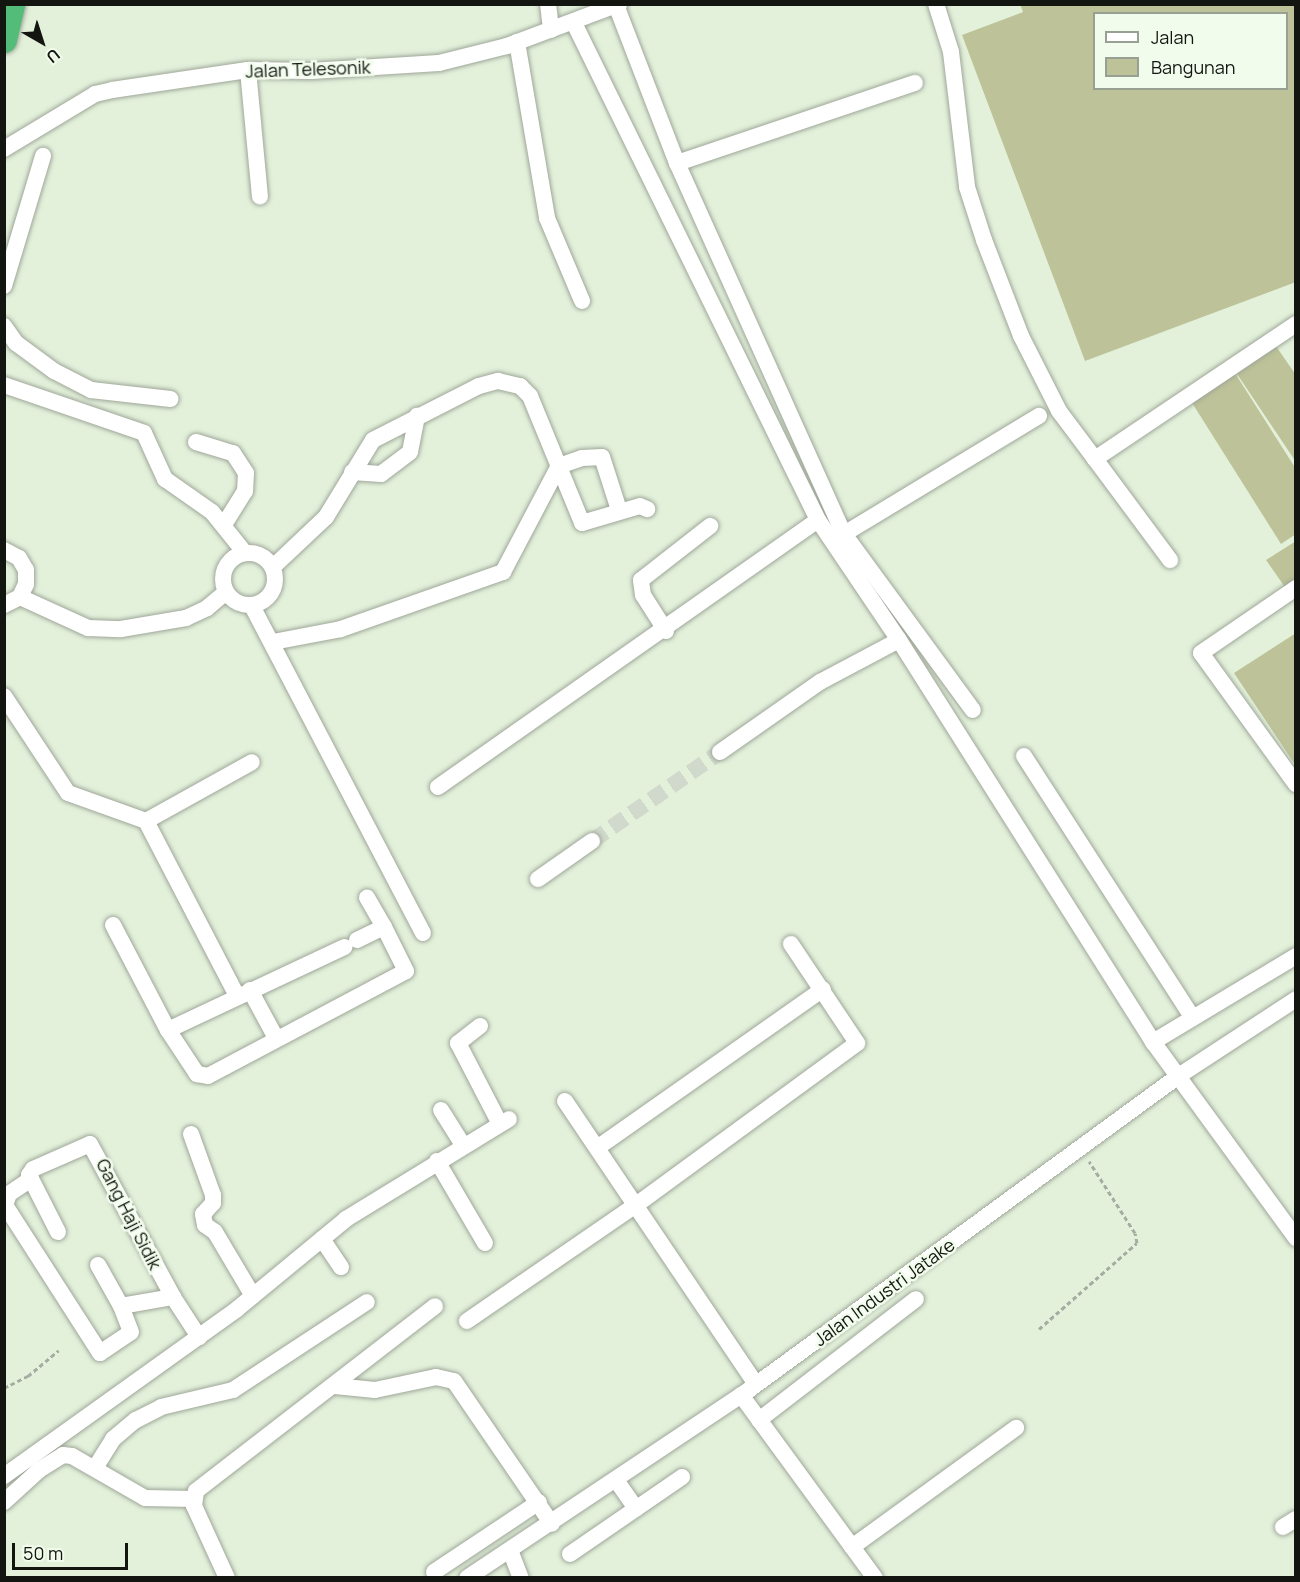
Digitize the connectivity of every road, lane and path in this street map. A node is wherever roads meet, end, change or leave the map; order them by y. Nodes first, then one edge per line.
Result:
1 (12, 4) edge
2 (548, 4) edge
3 (936, 4) edge
4 (617, 5) edge
5 (574, 23) junction
6 (551, 30) junction
7 (4, 40) edge
8 (517, 42) junction
9 (248, 70) junction
10 (915, 83) dead end
11 (4, 148) edge
12 (43, 156) dead end
13 (677, 163) junction
14 (260, 196) dead end
15 (4, 286) edge
16 (582, 301) dead end
17 (1296, 324) edge
18 (4, 326) edge
19 (4, 385) edge
20 (170, 399) dead end
21 (417, 416) junction
22 (1039, 416) dead end
23 (196, 442) dead end
24 (1095, 459) junction
25 (559, 466) junction
26 (352, 472) junction
27 (647, 509) dead end
28 (620, 510) junction
29 (818, 520) junction
30 (224, 525) junction
31 (710, 526) dead end
32 (844, 534) junction
33 (4, 550) edge
34 (245, 553) junction
35 (1170, 560) dead end
36 (273, 567) junction
37 (1296, 588) edge
38 (225, 592) junction
39 (20, 597) junction
40 (4, 605) edge
41 (252, 606) junction
42 (666, 631) junction
43 (899, 640) junction
44 (273, 642) junction
45 (4, 696) edge
46 (973, 710) dead end
47 (720, 752) tunnel mouth
48 (1024, 756) dead end
49 (252, 762) dead end
50 (1296, 784) edge
51 (438, 787) dead end
52 (146, 821) junction
53 (592, 841) tunnel mouth
54 (538, 879) dead end
55 (368, 898) dead end
56 (113, 925) dead end
57 (384, 927) junction
58 (423, 933) dead end
59 (791, 944) dead end
60 (1296, 956) edge
61 (823, 989) junction
62 (244, 993) junction
63 (1296, 999) edge
64 (1192, 1017) junction
65 (480, 1026) dead end
66 (168, 1030) junction
67 (276, 1038) junction
68 (1153, 1042) junction
69 (1177, 1077) junction
70 (565, 1101) dead end
71 (441, 1110) dead end
72 (191, 1134) dead end
73 (463, 1145) junction
74 (597, 1148) junction
75 (1080, 1149) junction
76 (437, 1161) junction
77 (31, 1179) junction
78 (636, 1205) junction
79 (58, 1232) dead end
80 (1296, 1238) edge
81 (322, 1239) junction
82 (485, 1243) dead end
83 (98, 1265) dead end
84 (341, 1267) dead end
85 (253, 1296) junction
86 (173, 1297) junction
87 (916, 1299) dead end
88 (367, 1302) dead end
89 (121, 1306) junction
90 (435, 1306) dead end
91 (467, 1321) dead end
92 (1039, 1329) dead end
93 (199, 1337) junction
94 (58, 1350) dead end
95 (756, 1384) junction
96 (335, 1386) junction
97 (4, 1388) edge
98 (741, 1395) junction
99 (759, 1420) junction
100 (1016, 1428) dead end
101 (95, 1468) junction
102 (5, 1474) edge
103 (682, 1477) dead end
104 (616, 1480) junction
105 (194, 1499) junction
106 (4, 1502) edge
107 (539, 1502) junction
108 (636, 1509) junction
109 (552, 1524) junction
110 (852, 1547) junction
111 (510, 1550) junction
112 (570, 1554) dead end
113 (434, 1572) dead end
114 (227, 1578) edge
115 (467, 1578) edge
116 (522, 1578) edge
117 (876, 1578) edge

1 - 7 highway
2 - 6 street
3 - 24 street
4 - 5 street, Jalan Telesonik
4 - 13 street
5 - 6 street, Jalan Telesonik
5 - 29 street
6 - 8 street, Jalan Telesonik
8 - 9 street, Jalan Telesonik
8 - 16 street
9 - 11 street, Jalan Telesonik
9 - 14 street
10 - 13 street
12 - 15 street
13 - 32 street
17 - 24 street
18 - 20 street
19 - 30 street
21 - 25 street
21 - 26 street
21 - 26 street
22 - 32 street
23 - 30 street
24 - 35 street
25 - 28 street
25 - 28 street
25 - 44 street
26 - 36 street
27 - 28 street
29 - 42 street
29 - 43 street
30 - 34 street
31 - 42 street
32 - 46 street
33 - 39 street
34 - 36 street
34 - 38 street
36 - 41 street
37 - 50 street
38 - 39 street
38 - 41 street
39 - 40 street
41 - 44 street
42 - 51 street
43 - 47 street
43 - 68 street
44 - 58 street
45 - 52 street
48 - 64 street
49 - 52 street
52 - 62 street
53 - 54 street
55 - 57 street
56 - 66 street
57 - 62 street
57 - 67 street
59 - 61 street
60 - 64 street
61 - 74 street
61 - 78 street
62 - 66 street
62 - 67 street
63 - 69 street, Jalan Industri Jatake
64 - 68 street
65 - 73 street
66 - 67 street
68 - 69 street
69 - 75 street, Jalan Industri Jatake
69 - 80 street
70 - 74 street
71 - 73 street
72 - 85 street
73 - 76 street
74 - 78 street
75 - 92 path
75 - 95 street, Jalan Industri Jatake
76 - 81 street
76 - 82 street
77 - 79 street
77 - 86 street, Gang Haji Sidik
77 - 89 street
78 - 91 street
78 - 95 street
81 - 84 street
81 - 85 street
83 - 89 street
85 - 93 street
86 - 89 street
86 - 93 street, Gang Haji Sidik
87 - 99 street
88 - 101 street
90 - 96 street
93 - 102 street
94 - 97 path
95 - 98 street, Jalan Industri Jatake
96 - 105 street
96 - 107 street
98 - 99 street
98 - 104 street, Jalan Industri Jatake
99 - 110 street
100 - 110 street
101 - 105 street
101 - 106 street
103 - 108 street
104 - 108 street
104 - 109 street, Jalan Industri Jatake
105 - 114 street
107 - 109 street
107 - 113 street
108 - 112 street
109 - 111 street, Jalan Industri Jatake
110 - 117 street
111 - 115 street, Jalan Industri Jatake
111 - 116 street

